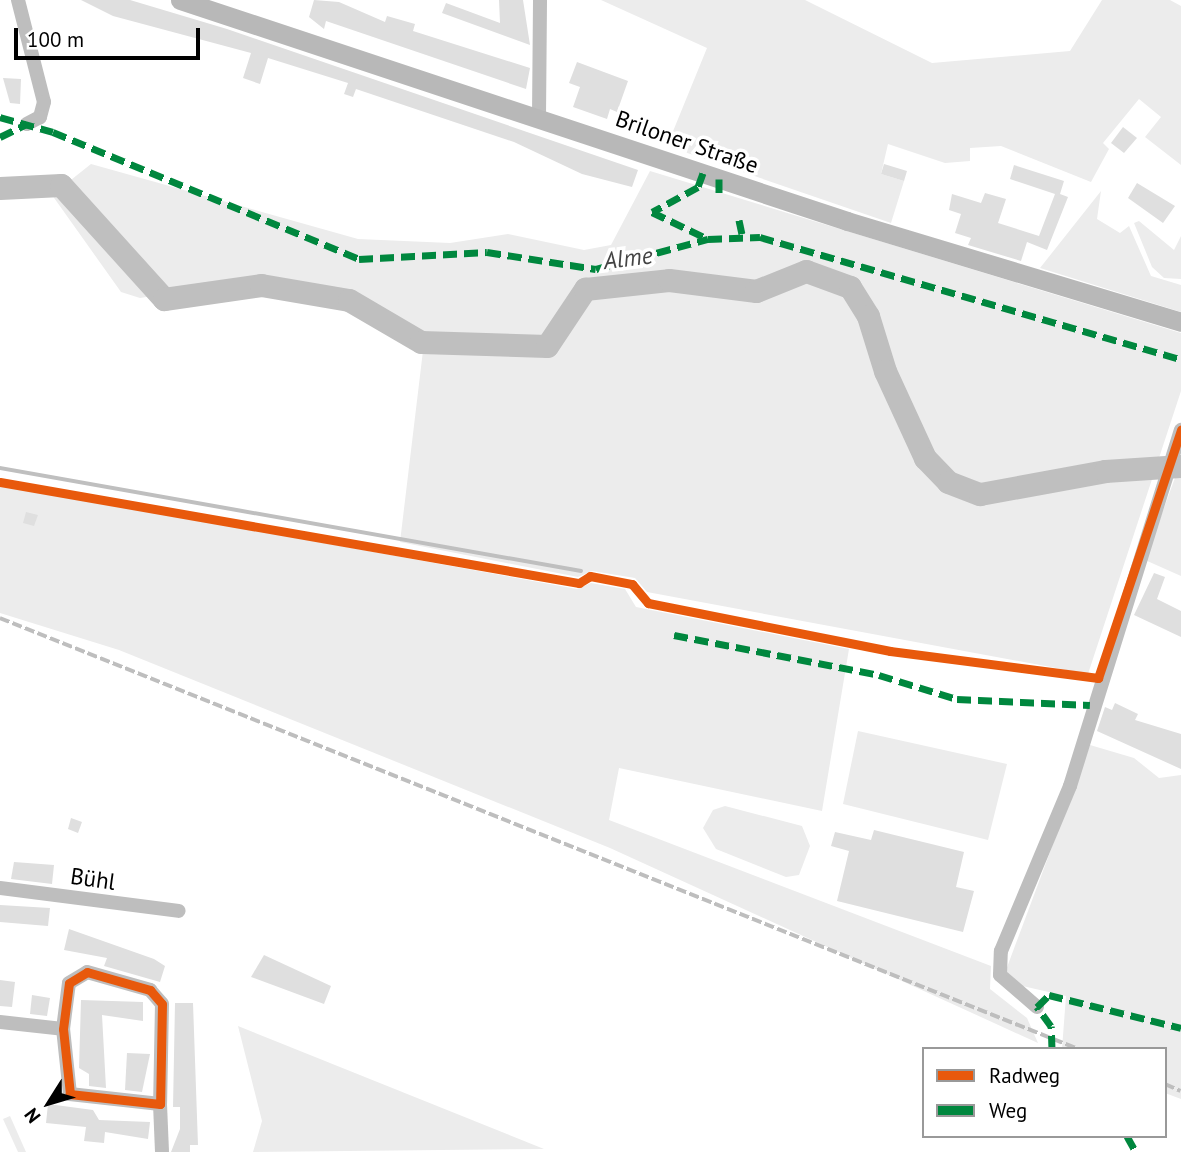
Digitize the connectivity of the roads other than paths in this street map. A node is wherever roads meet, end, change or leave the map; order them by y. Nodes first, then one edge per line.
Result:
1 (18, 0) edge
2 (180, 0) edge
3 (540, 0) edge
4 (539, 116) junction
5 (27, 124) dead end
6 (1181, 322) edge
7 (1181, 430) edge
8 (0, 888) edge
9 (179, 911) dead end
10 (1037, 1007) dead end
11 (0, 1021) edge
12 (63, 1029) junction
13 (160, 1104) junction
14 (162, 1151) edge

1 - 5 street
2 - 4 main road, Briloner Straße
3 - 4 street
4 - 6 main road, Briloner Straße
7 - 10 street
8 - 9 street, Bühl
11 - 12 street
12 - 13 street
12 - 13 street
13 - 14 street

